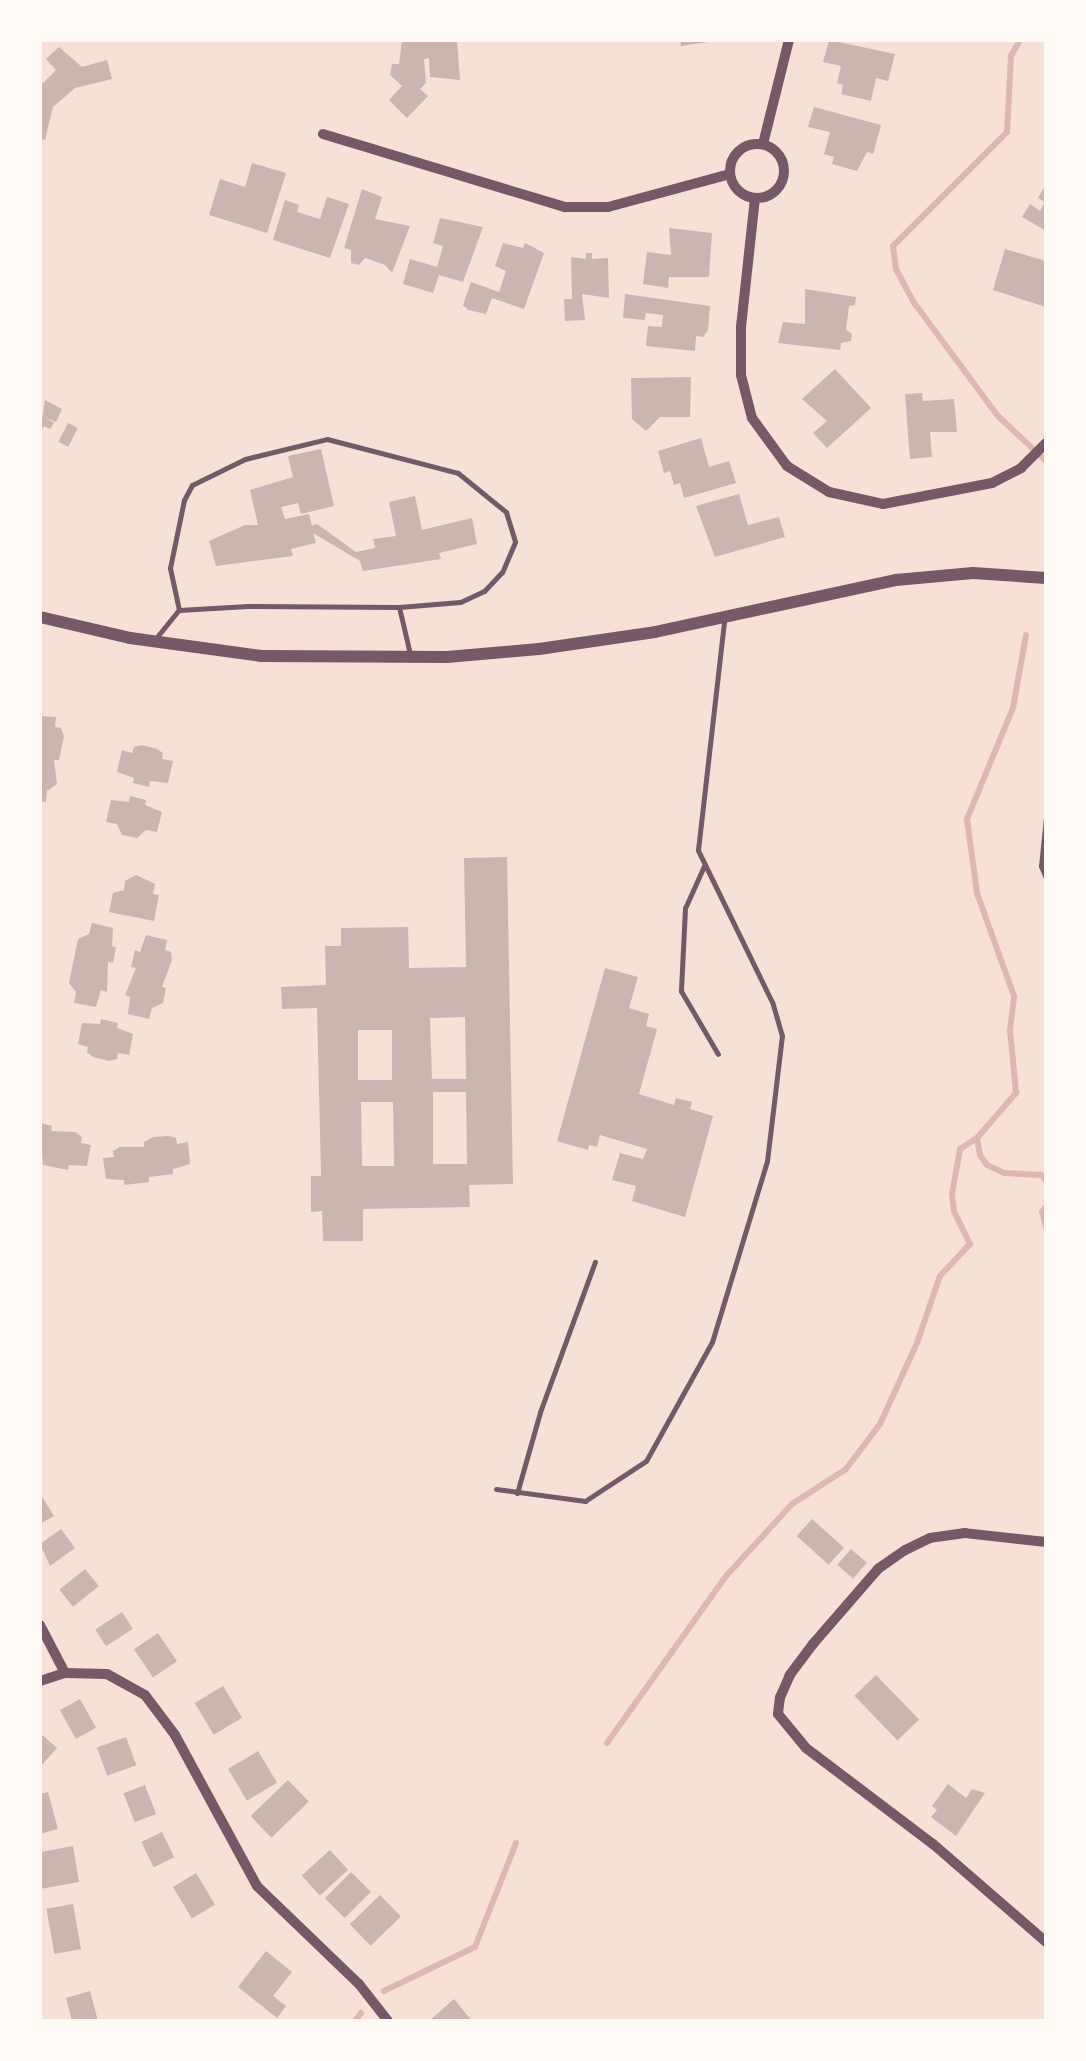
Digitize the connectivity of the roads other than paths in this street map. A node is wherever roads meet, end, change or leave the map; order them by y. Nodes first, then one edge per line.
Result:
1 (789, 40) edge
2 (323, 134) dead end
3 (763, 144) junction
4 (730, 174) junction
5 (755, 198) junction
6 (1046, 443) edge
7 (1046, 578) edge
8 (399, 608) junction
9 (178, 610) junction
10 (40, 617) edge
11 (724, 618) junction
12 (154, 642) junction
13 (410, 657) junction
14 (1046, 817) edge
15 (705, 865) junction
16 (1046, 878) edge
17 (718, 1054) dead end
18 (594, 1262) dead end
19 (496, 1489) dead end
20 (518, 1493) junction
21 (1046, 1542) edge
22 (40, 1625) edge
23 (66, 1673) junction
24 (40, 1681) edge
25 (1046, 1942) edge
26 (388, 2021) edge

1 - 3 street
2 - 4 street
3 - 4 street
3 - 5 street
4 - 5 street
5 - 6 street
7 - 11 street
8 - 9 lane
8 - 9 lane
8 - 13 lane
9 - 12 lane
10 - 12 street
11 - 13 street
11 - 15 lane
12 - 13 street
14 - 16 lane
15 - 17 lane
15 - 20 lane
18 - 20 lane
19 - 20 lane
21 - 25 street
22 - 23 street
23 - 24 street
23 - 26 street

